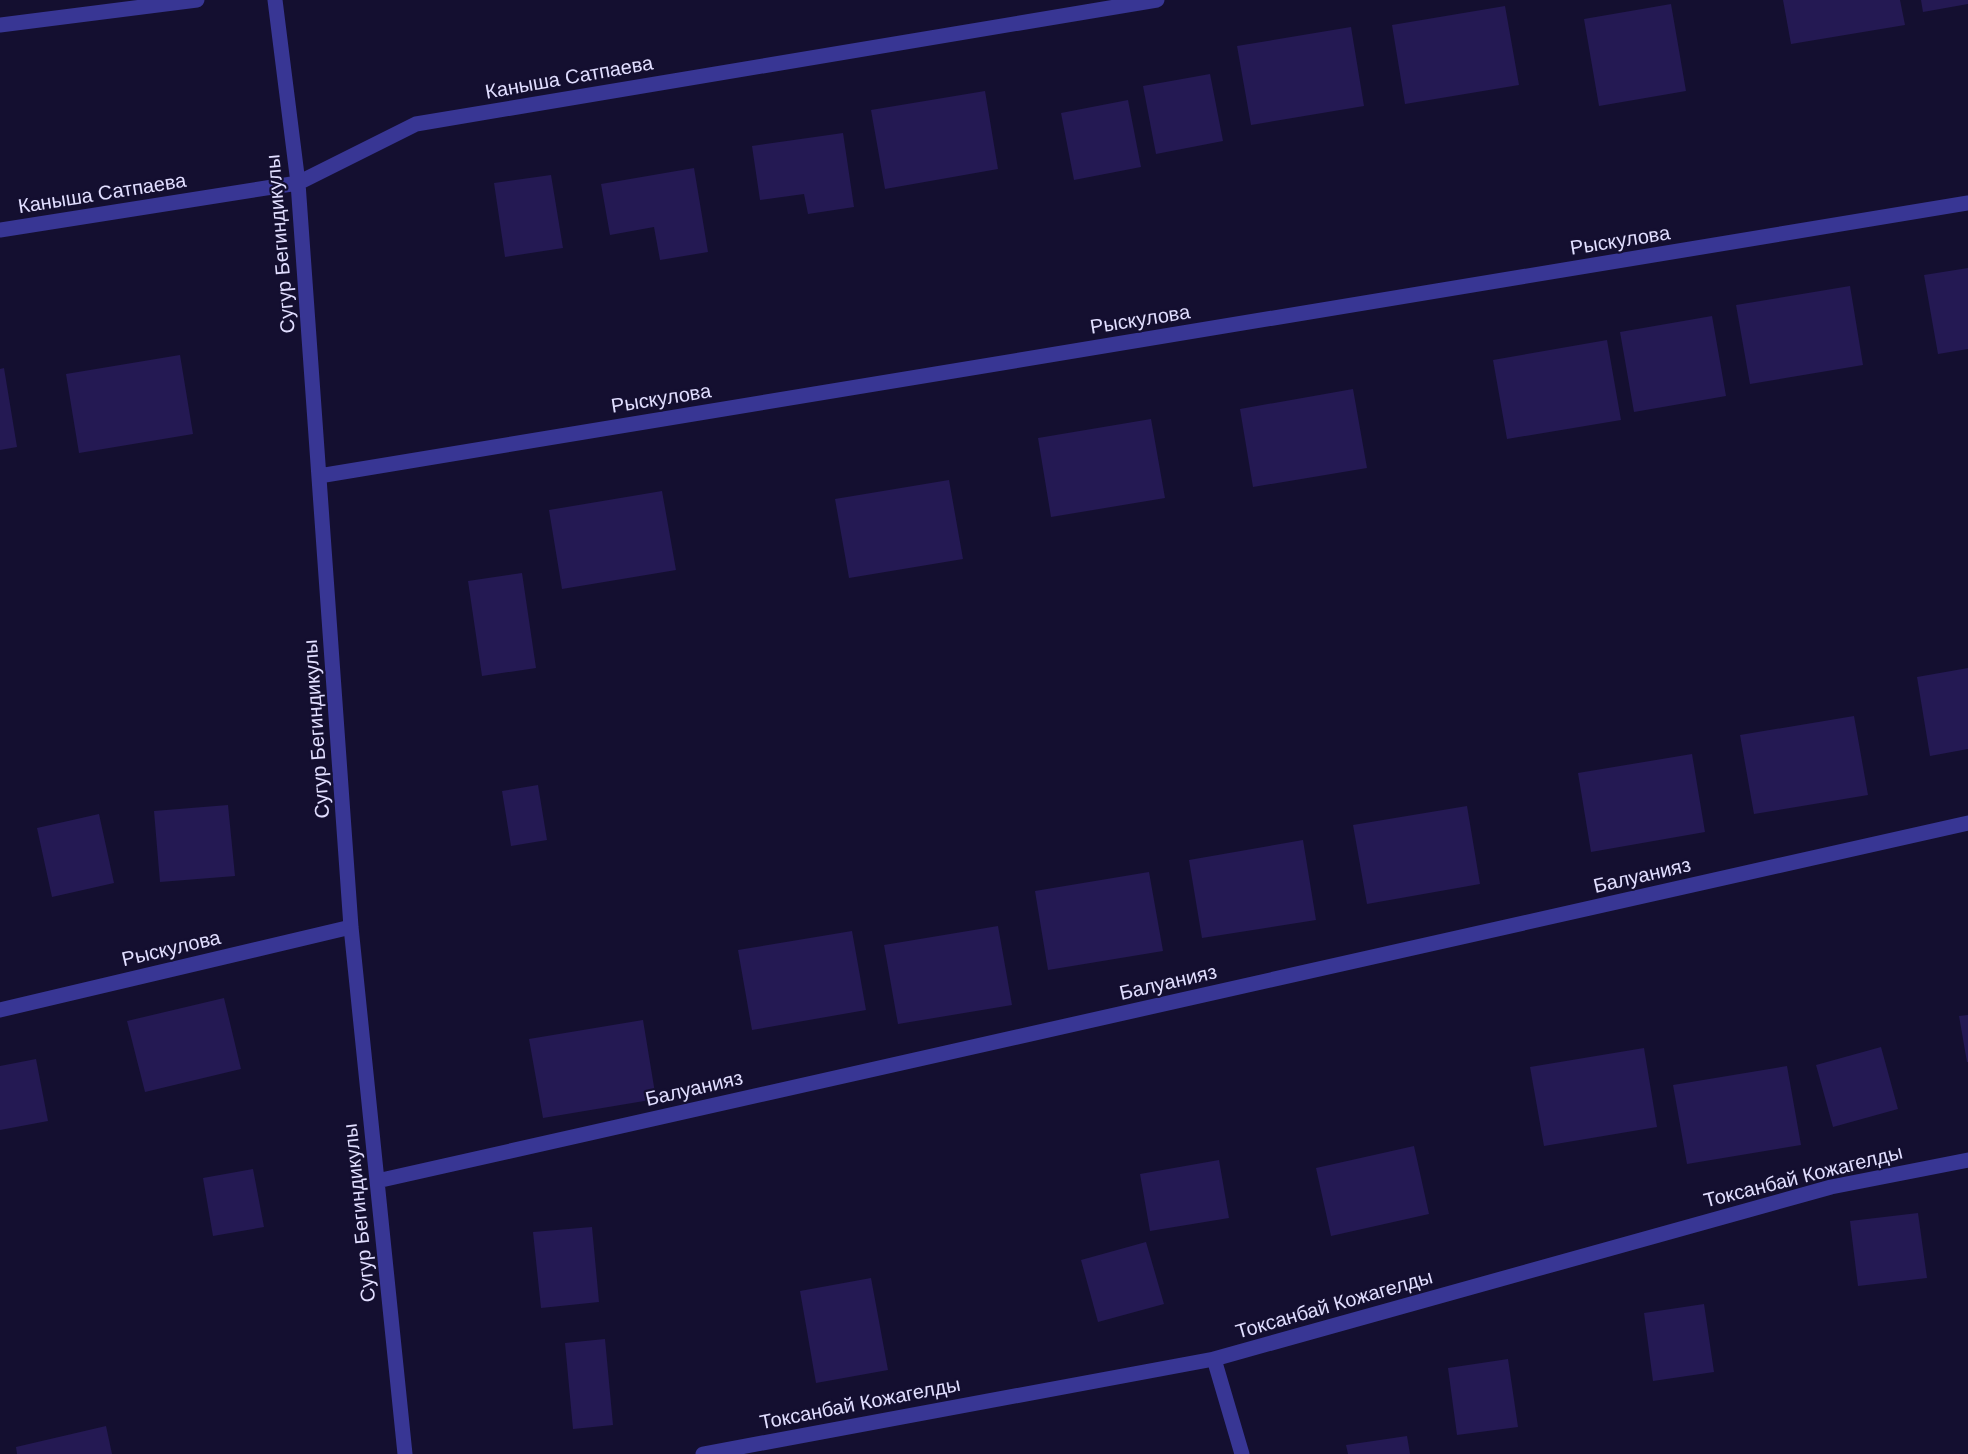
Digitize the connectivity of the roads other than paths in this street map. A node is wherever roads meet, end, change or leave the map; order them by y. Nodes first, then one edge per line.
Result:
1 (197, 0) edge
2 (275, 0) edge
3 (1157, 0) edge
4 (0, 26) edge
5 (298, 183) junction
6 (1968, 203) edge
7 (0, 230) edge
8 (319, 476) junction
9 (1968, 823) edge
10 (351, 927) junction
11 (0, 1010) edge
12 (1968, 1160) edge
13 (377, 1181) junction
14 (1214, 1359) junction
15 (405, 1454) edge
16 (703, 1454) edge
17 (1242, 1454) edge

1 - 4 street
2 - 5 street, Сугур Бегиндикулы
3 - 5 street, Каныша Сатпаева
5 - 7 street, Каныша Сатпаева
5 - 8 street, Сугур Бегиндикулы
6 - 8 street, Рыскулова
8 - 10 street, Сугур Бегиндикулы
9 - 13 street, Балуанияз
10 - 11 street, Рыскулова
10 - 13 street, Сугур Бегиндикулы
12 - 14 street, Токсанбай Кожагелды
13 - 15 street, Сугур Бегиндикулы
14 - 16 street, Токсанбай Кожагелды
14 - 17 street

